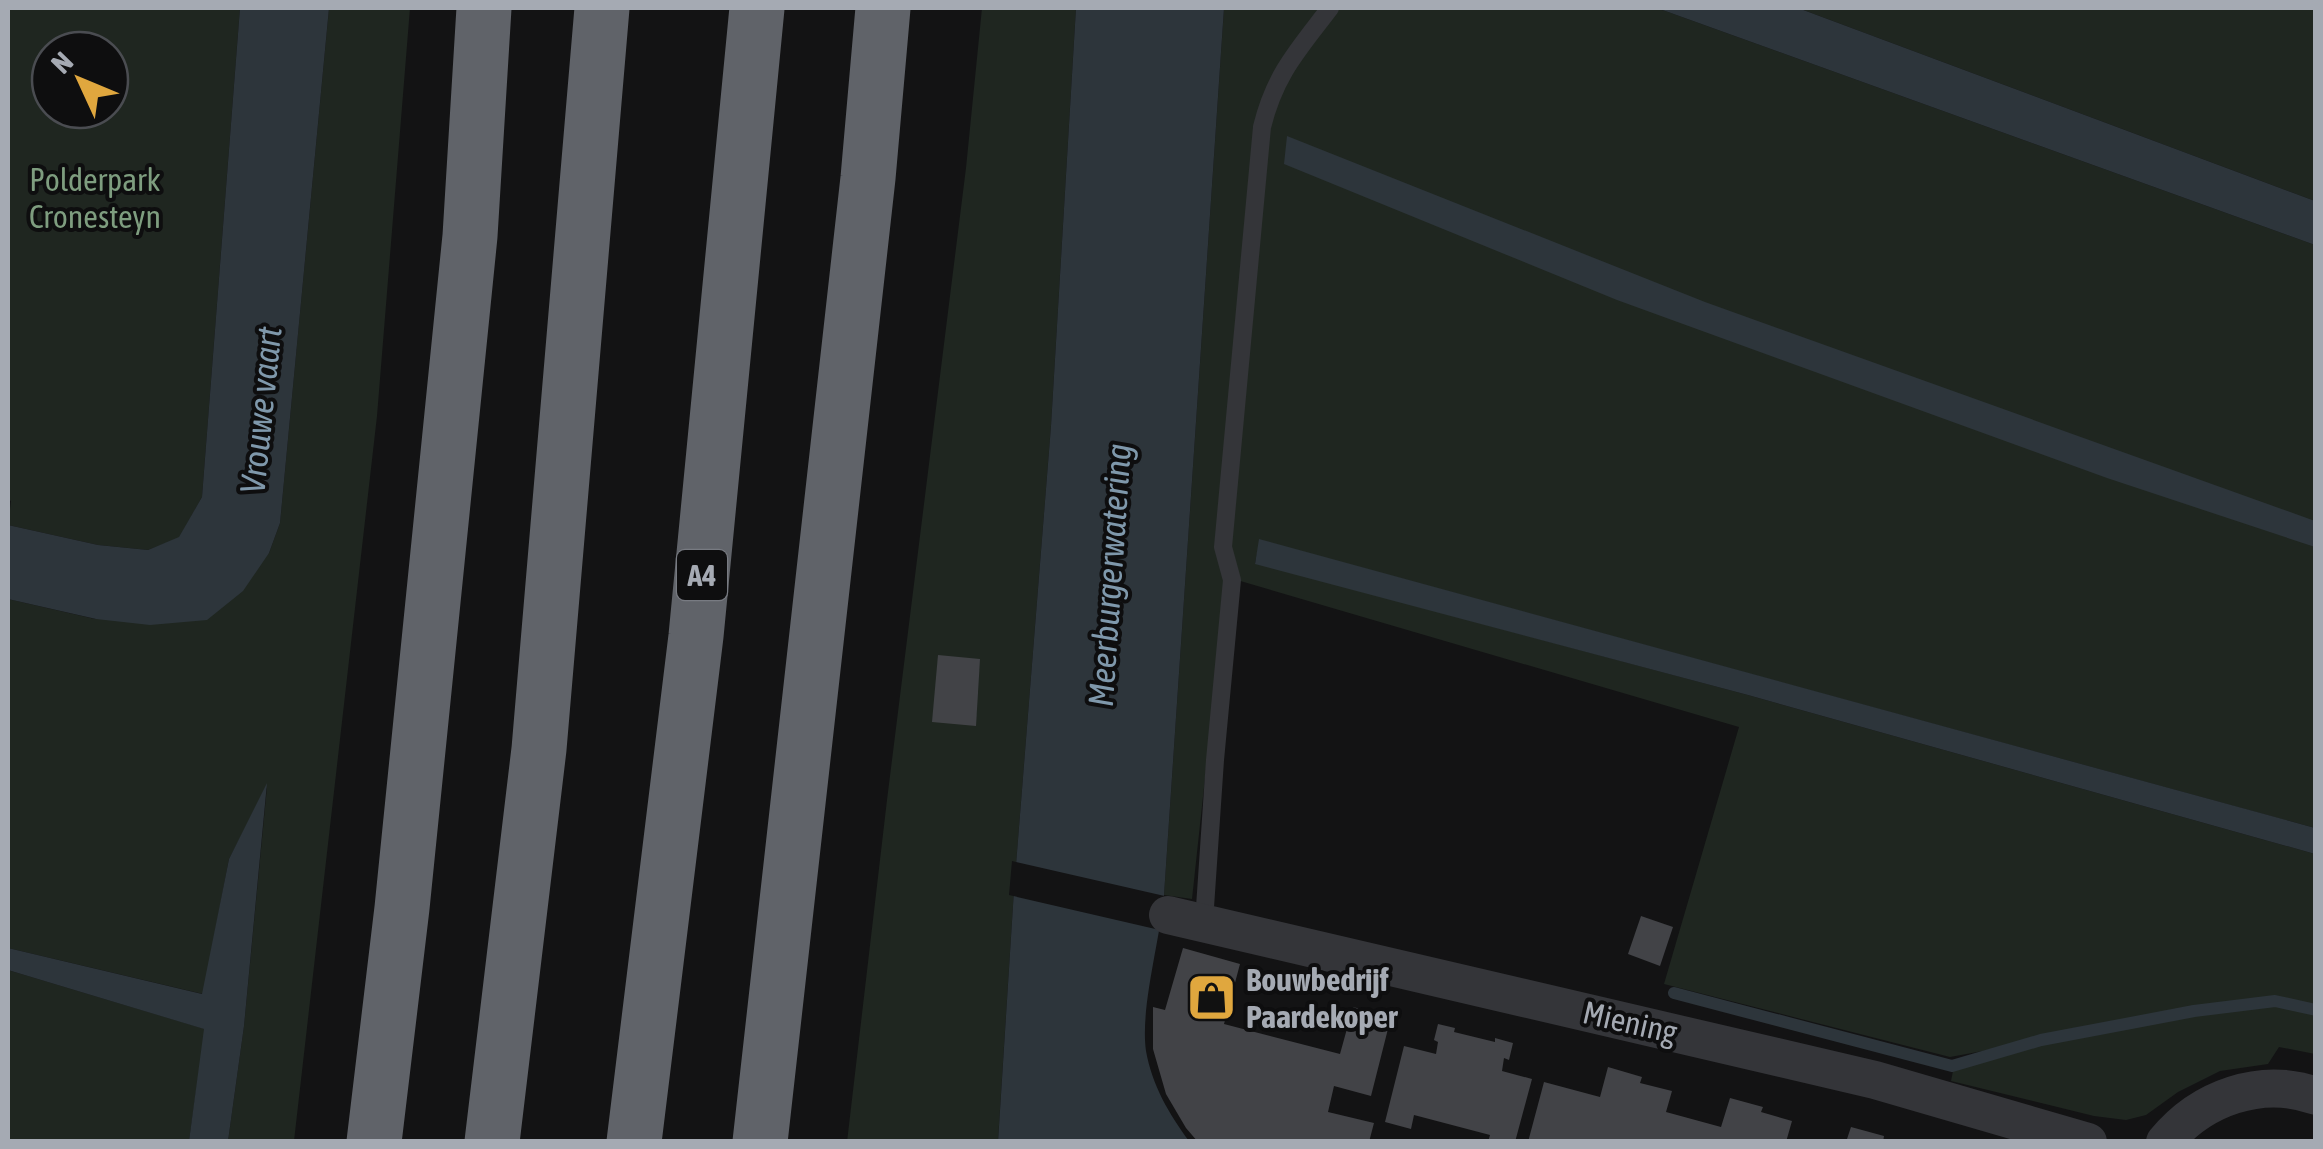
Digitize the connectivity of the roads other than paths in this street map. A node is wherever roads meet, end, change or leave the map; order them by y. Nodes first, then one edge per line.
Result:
1 (484, 8) edge
2 (602, 8) edge
3 (757, 8) edge
4 (883, 8) edge
5 (1330, 8) edge
6 (1186, 918) joint
7 (2316, 1096) edge
8 (374, 1142) edge
9 (492, 1142) edge
10 (634, 1142) edge
11 (760, 1142) edge
12 (2088, 1142) edge
13 (2166, 1142) edge

1 - 8 highway
2 - 9 highway
3 - 10 highway, A4
4 - 11 highway
5 - 6 lane
6 - 12 street, Miening
7 - 13 street

